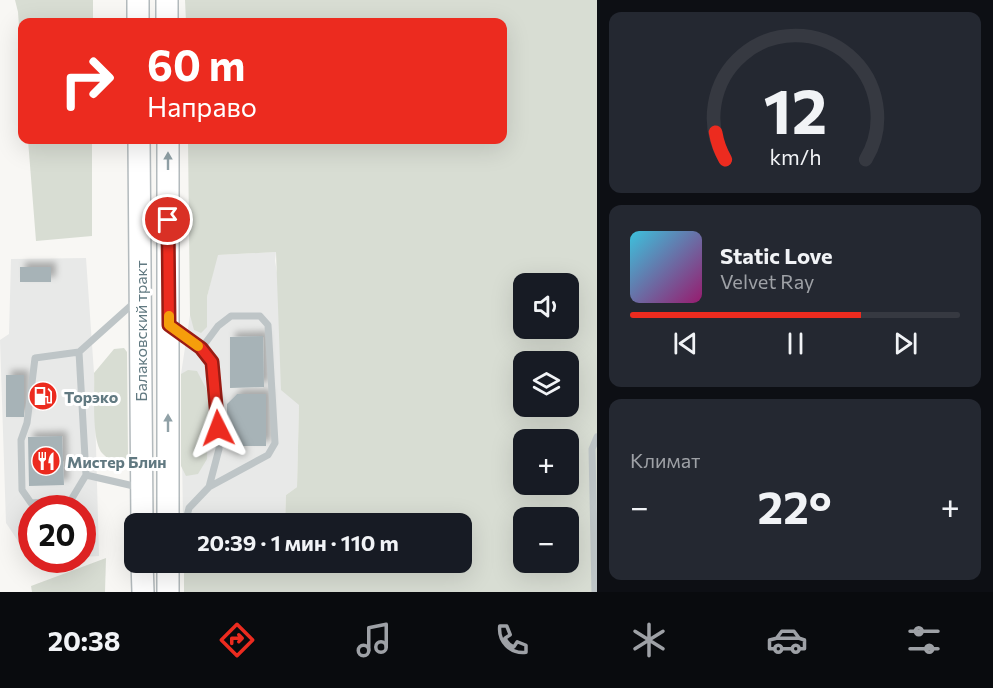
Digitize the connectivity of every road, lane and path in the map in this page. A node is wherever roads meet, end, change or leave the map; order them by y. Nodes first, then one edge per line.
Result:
1 (138, 0) edge
2 (167, 0) edge
3 (138, 18) edge
4 (167, 18) edge
5 (139, 144) edge
6 (168, 144) edge
7 (140, 298) junction
8 (169, 325) junction
9 (201, 348) junction
10 (80, 352) junction
11 (597, 437) edge
12 (86, 475) junction
13 (210, 487) junction
14 (142, 488) junction
15 (142, 513) edge
16 (168, 513) edge
17 (188, 513) edge
18 (142, 573) edge
19 (168, 573) edge
20 (172, 573) edge
21 (168, 590) edge
22 (143, 592) edge
23 (595, 592) edge

1 - 3 main road
2 - 4 main road
5 - 7 main road, Балаковский тракт
8 -> 6 main road
7 - 10 lane
7 - 14 main road, Балаковский тракт
8 - 9 lane
16 -> 8 main road
9 - 13 lane
9 - 13 lane
10 - 12 lane
10 - 12 lane
11 - 23 lane
12 - 14 lane
13 - 17 lane
14 - 15 main road, Балаковский тракт
18 - 22 main road
19 - 21 main road
20 - 21 lane

